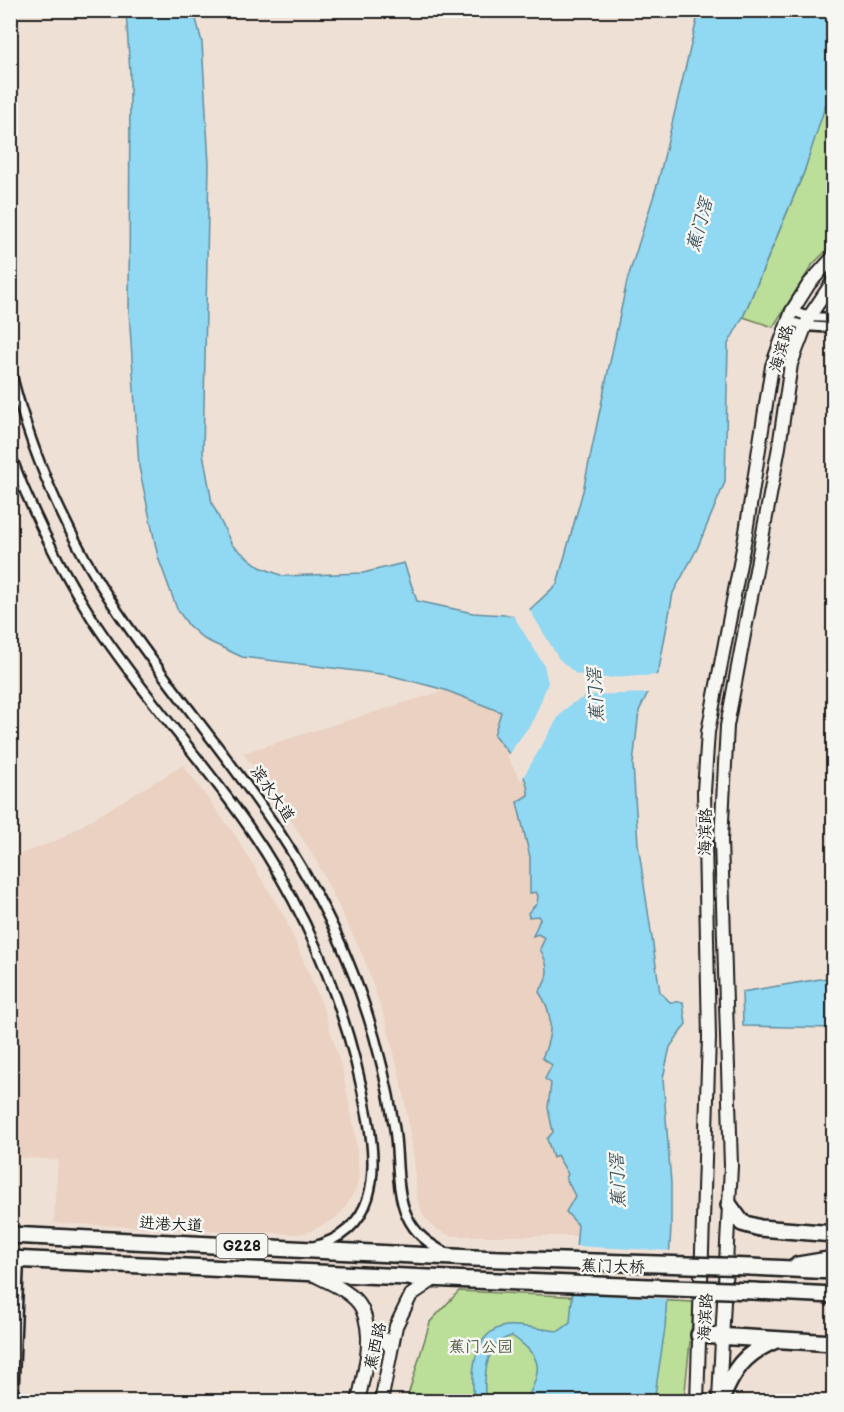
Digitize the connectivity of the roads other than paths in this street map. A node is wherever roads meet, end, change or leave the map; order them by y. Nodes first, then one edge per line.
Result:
1 (834, 256) edge
2 (834, 280) edge
3 (790, 316) junction
4 (834, 318) edge
5 (807, 321) junction
6 (834, 328) edge
7 (10, 368) edge
8 (15, 403) edge
9 (10, 453) edge
10 (729, 1205) junction
11 (834, 1234) edge
12 (10, 1235) edge
13 (301, 1249) junction
14 (452, 1257) junction
15 (473, 1258) joint
16 (15, 1259) edge
17 (834, 1260) edge
18 (776, 1270) junction
19 (834, 1271) edge
20 (308, 1272) junction
21 (436, 1278) junction
22 (778, 1292) junction
23 (834, 1295) edge
24 (834, 1306) edge
25 (699, 1335) junction
26 (721, 1335) junction
27 (778, 1339) junction
28 (834, 1343) edge
29 (369, 1344) junction
30 (391, 1348) junction
31 (14, 1401) edge
32 (358, 1401) edge
33 (381, 1401) edge
34 (697, 1401) edge
35 (720, 1401) edge

1 - 3 street, 海滨路
2 - 5 street, 海滨路
3 - 5 street
3 - 25 street, 海滨路
4 - 5 street
5 - 6 street
5 - 10 street, 海滨路
7 - 8 street, 滨水大道
8 - 14 street, 滨水大道
9 - 13 street
10 - 11 highway
10 - 26 street, 海滨路
12 - 13 highway, 进港大道 / G228
13 - 14 highway, 进港大道 / G228
14 - 15 highway, 进港大道 / G228
15 - 18 highway, 蕉门大桥 / G228, bridge
16 - 20 highway, G228
16 - 31 street
17 - 18 highway
18 - 19 highway, G228
20 - 21 highway, G228
20 - 29 street, 蕉西路
21 - 22 highway, 蕉门大桥 / G228, bridge
21 - 30 street, 蕉西路
22 - 23 highway, G228
22 - 24 highway
25 - 26 highway
25 - 34 street, 海滨路
26 - 27 highway
26 - 35 street, 海滨路
27 - 28 highway
27 - 35 highway
29 - 30 street
29 - 32 street, 蕉西路
30 - 33 street, 蕉西路

